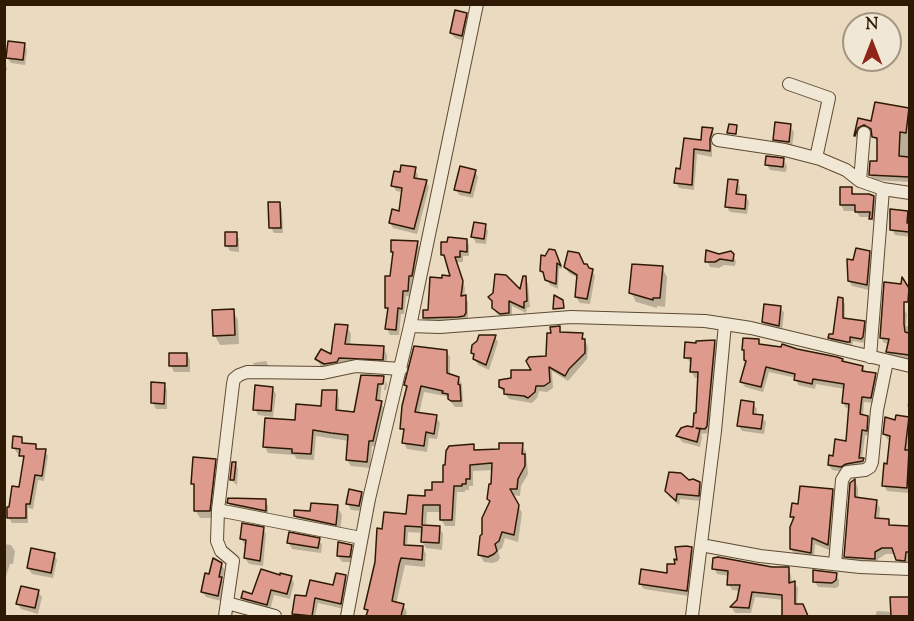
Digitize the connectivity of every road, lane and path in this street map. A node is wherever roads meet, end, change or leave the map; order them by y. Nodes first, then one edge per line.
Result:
1 (477, 4) edge
2 (789, 84) dead end
3 (864, 133) dead end
4 (718, 140) dead end
5 (816, 158) junction
6 (860, 181) junction
7 (882, 189) junction
8 (909, 193) edge
9 (725, 324) junction
10 (410, 326) junction
11 (870, 357) junction
12 (887, 361) junction
13 (909, 366) edge
14 (400, 369) junction
15 (218, 510) junction
16 (361, 538) junction
17 (701, 546) junction
18 (835, 564) junction
19 (909, 569) edge
20 (227, 603) junction
21 (225, 616) edge
22 (275, 616) edge
23 (347, 616) edge
24 (692, 616) edge

1 - 10 street
2 - 5 street
3 - 6 street
4 - 5 street
5 - 6 street
6 - 7 street
7 - 8 street
7 - 11 street
9 - 10 street
9 - 11 street
9 - 17 street
10 - 14 street
11 - 12 street
12 - 13 street
12 - 18 street
14 - 15 street
14 - 16 street
15 - 16 street
15 - 20 street
16 - 23 street
17 - 18 street
17 - 24 street
18 - 19 street
20 - 21 street
20 - 22 street

